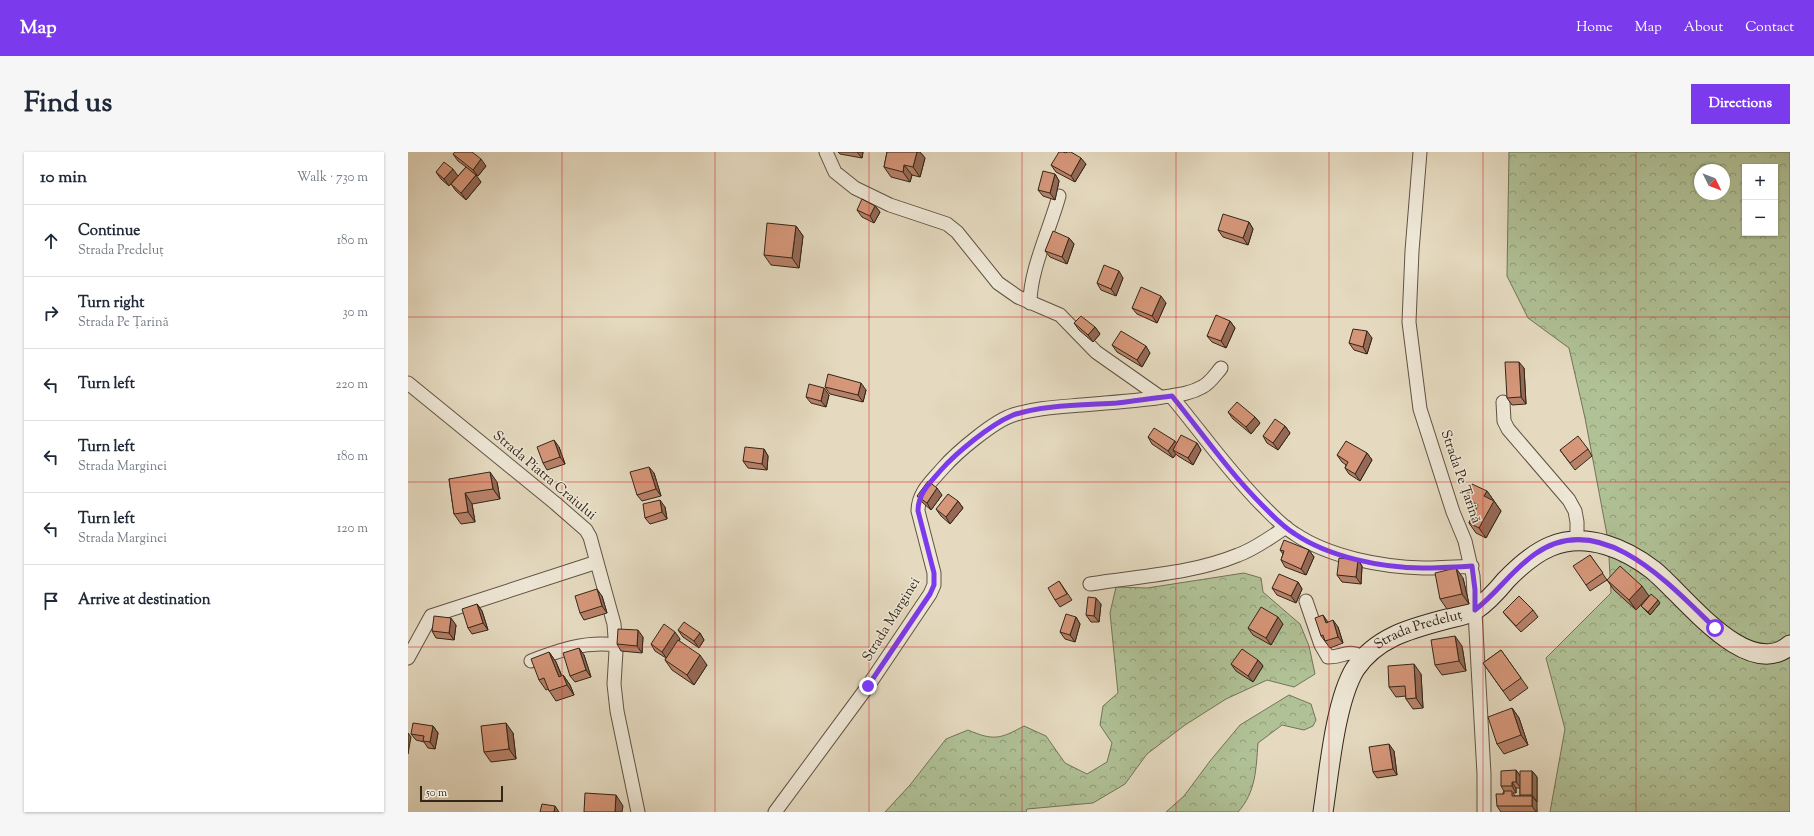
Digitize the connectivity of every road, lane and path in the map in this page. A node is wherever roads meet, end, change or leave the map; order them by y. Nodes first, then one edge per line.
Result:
1 (826, 152) edge
2 (1420, 152) edge
3 (1059, 196) dead end
4 (1030, 303) junction
5 (1221, 368) dead end
6 (408, 383) edge
7 (1166, 397) junction
8 (1503, 402) dead end
9 (1286, 528) junction
10 (1577, 540) junction
11 (597, 562) junction
12 (1472, 566) junction
13 (1090, 584) dead end
14 (1306, 601) dead end
15 (1475, 610) junction
16 (616, 645) junction
17 (1790, 645) edge
18 (408, 658) edge
19 (1365, 658) junction
20 (531, 661) edge
21 (638, 812) edge
22 (775, 812) edge
23 (1323, 812) edge
24 (1484, 812) edge

1 - 4 street
2 - 12 street, Strada Pe Țarină
3 - 4 street
4 - 7 street
5 - 7 street, Strada Marginei
6 - 11 street, Strada Piatra Craiului
7 - 9 street
7 - 22 street, Strada Marginei
8 - 10 street
9 - 12 street
9 - 13 street
10 - 15 main road, Strada Predeluț
10 - 17 main road, Strada Predeluț
11 - 16 street, Strada Piatra Craiului
11 - 18 street
12 - 15 street, Strada Pe Țarină
14 - 19 street
15 - 19 main road, Strada Predeluț
15 - 24 street, Strada Pe Țarină
16 - 20 street
16 - 21 street, Strada Piatra Craiului
19 - 23 main road, Strada Predeluț

